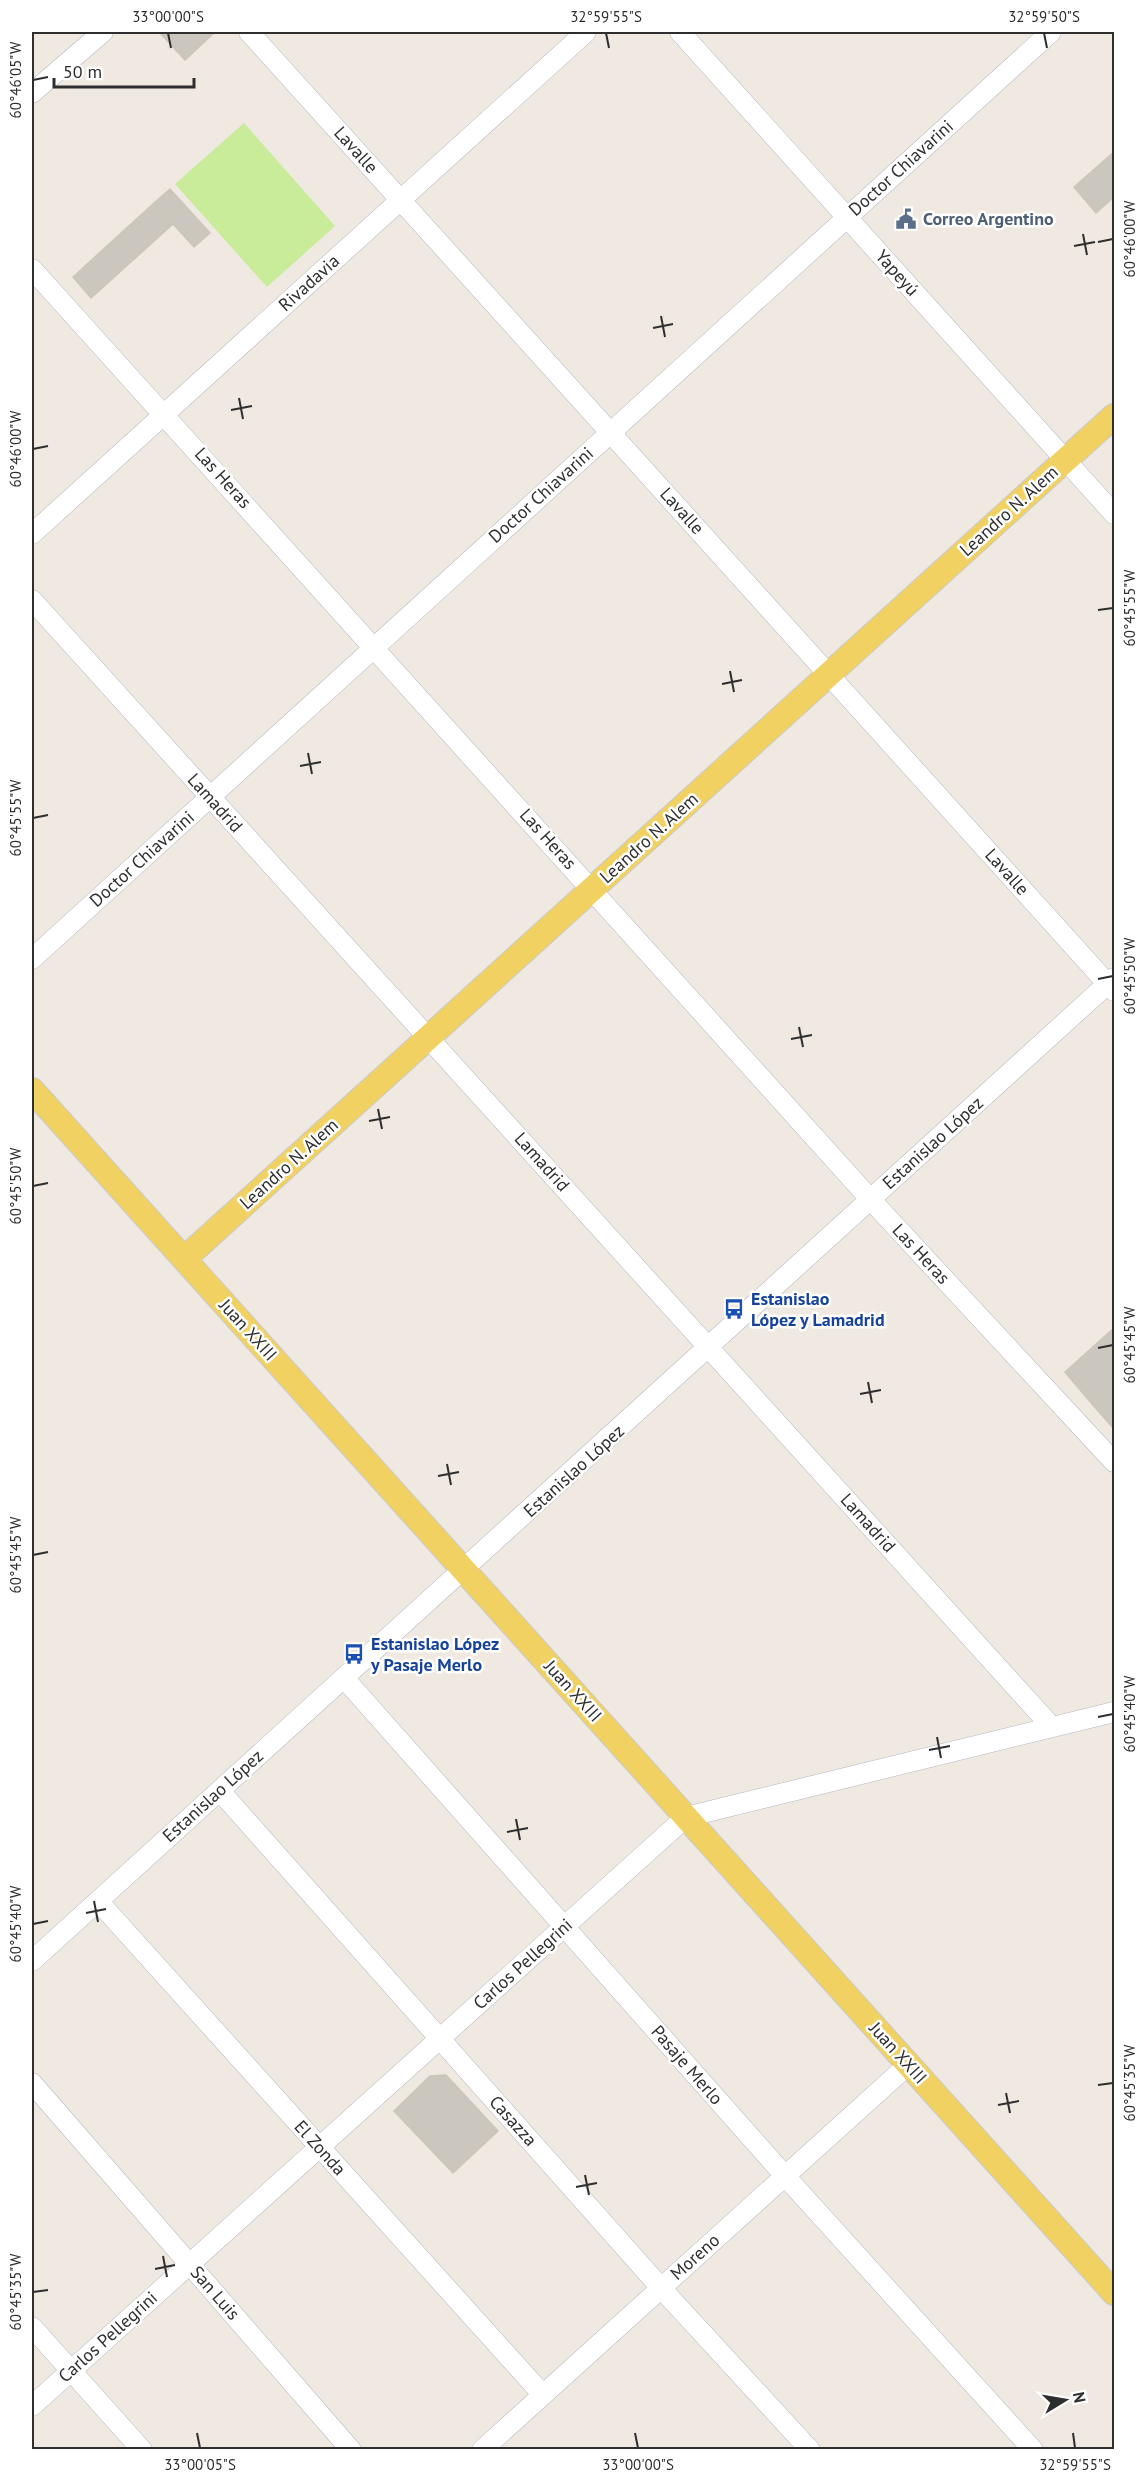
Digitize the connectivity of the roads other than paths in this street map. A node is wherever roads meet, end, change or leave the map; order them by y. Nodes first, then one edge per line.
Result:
1 (103, 32) edge
2 (249, 32) edge
3 (586, 32) edge
4 (680, 32) edge
5 (1051, 32) edge
6 (32, 93) edge
7 (401, 200) junction
8 (847, 218) junction
9 (32, 269) edge
10 (164, 414) junction
11 (1114, 416) edge
12 (610, 433) junction
13 (1065, 461) junction
14 (1114, 514) edge
15 (32, 534) edge
16 (32, 600) edge
17 (375, 647) junction
18 (829, 675) junction
19 (210, 797) junction
20 (593, 889) junction
21 (32, 959) edge
22 (1112, 984) edge
23 (429, 1038) junction
24 (32, 1090) edge
25 (871, 1200) junction
26 (184, 1259) junction
27 (710, 1347) junction
28 (1114, 1462) edge
29 (464, 1570) junction
30 (344, 1678) junction
31 (1114, 1712) edge
32 (1051, 1726) junction
33 (220, 1791) junction
34 (686, 1817) junction
35 (98, 1901) junction
36 (564, 1927) junction
37 (32, 1961) edge
38 (440, 2038) junction
39 (909, 2064) junction
40 (32, 2083) edge
41 (319, 2147) junction
42 (785, 2176) junction
43 (189, 2264) junction
44 (661, 2288) junction
45 (1114, 2293) edge
46 (32, 2327) edge
47 (70, 2370) junction
48 (543, 2395) junction
49 (32, 2406) edge
50 (141, 2450) edge
51 (351, 2450) edge
52 (482, 2450) edge
53 (810, 2450) edge
54 (1033, 2450) edge

1 - 6 street
2 - 7 street, Lavalle
3 - 7 street, Rivadavia
4 - 8 street, Yapeyú
5 - 8 street, Doctor Chiavarini
7 - 10 street, Rivadavia
7 - 12 street, Lavalle
8 - 12 street, Doctor Chiavarini
8 - 13 street, Yapeyú
9 - 10 street, Las Heras
10 - 15 street, Rivadavia
10 - 17 street, Las Heras
11 - 13 main road, Leandro N. Alem
12 - 17 street, Doctor Chiavarini
12 - 18 street, Lavalle
13 - 14 street, Yapeyú
13 - 18 main road, Leandro N. Alem
16 - 19 street, Lamadrid
17 - 19 street, Doctor Chiavarini
17 - 20 street, Las Heras
18 - 20 main road, Leandro N. Alem
18 - 22 street, Lavalle
19 - 21 street, Doctor Chiavarini
19 - 23 street, Lamadrid
20 - 23 main road, Leandro N. Alem
20 - 25 street, Las Heras
22 - 25 street, Estanislao López
23 - 26 main road, Leandro N. Alem
23 - 27 street, Lamadrid
24 - 26 main road, Juan XXIII
25 - 27 street, Estanislao López
25 - 28 street, Las Heras
26 - 29 main road, Juan XXIII
27 - 29 street, Estanislao López
27 - 32 street, Lamadrid
29 - 30 street, Estanislao López
29 - 34 main road, Juan XXIII
30 - 33 street, Estanislao López
30 - 36 street, Pasaje Merlo
31 - 32 street, Carlos Pellegrini
32 - 34 street, Carlos Pellegrini
33 - 35 street, Estanislao López
33 - 38 street, Casazza
34 - 36 street, Carlos Pellegrini
34 - 39 main road, Juan XXIII
35 - 37 street, Estanislao López
35 - 41 street, El Zonda
36 - 38 street, Carlos Pellegrini
36 - 42 street, Pasaje Merlo
38 - 41 street, Carlos Pellegrini
38 - 44 street, Casazza
39 - 42 street, Moreno
39 - 45 main road, Juan XXIII
40 - 43 street, San Luis
41 - 43 street, Carlos Pellegrini
41 - 48 street, El Zonda
42 - 44 street, Moreno
42 - 54 street, Pasaje Merlo
43 - 47 street, Carlos Pellegrini
43 - 51 street, San Luis
44 - 48 street, Moreno
44 - 53 street, Casazza
46 - 47 street
47 - 49 street, Carlos Pellegrini
47 - 50 street
48 - 52 street, Moreno

